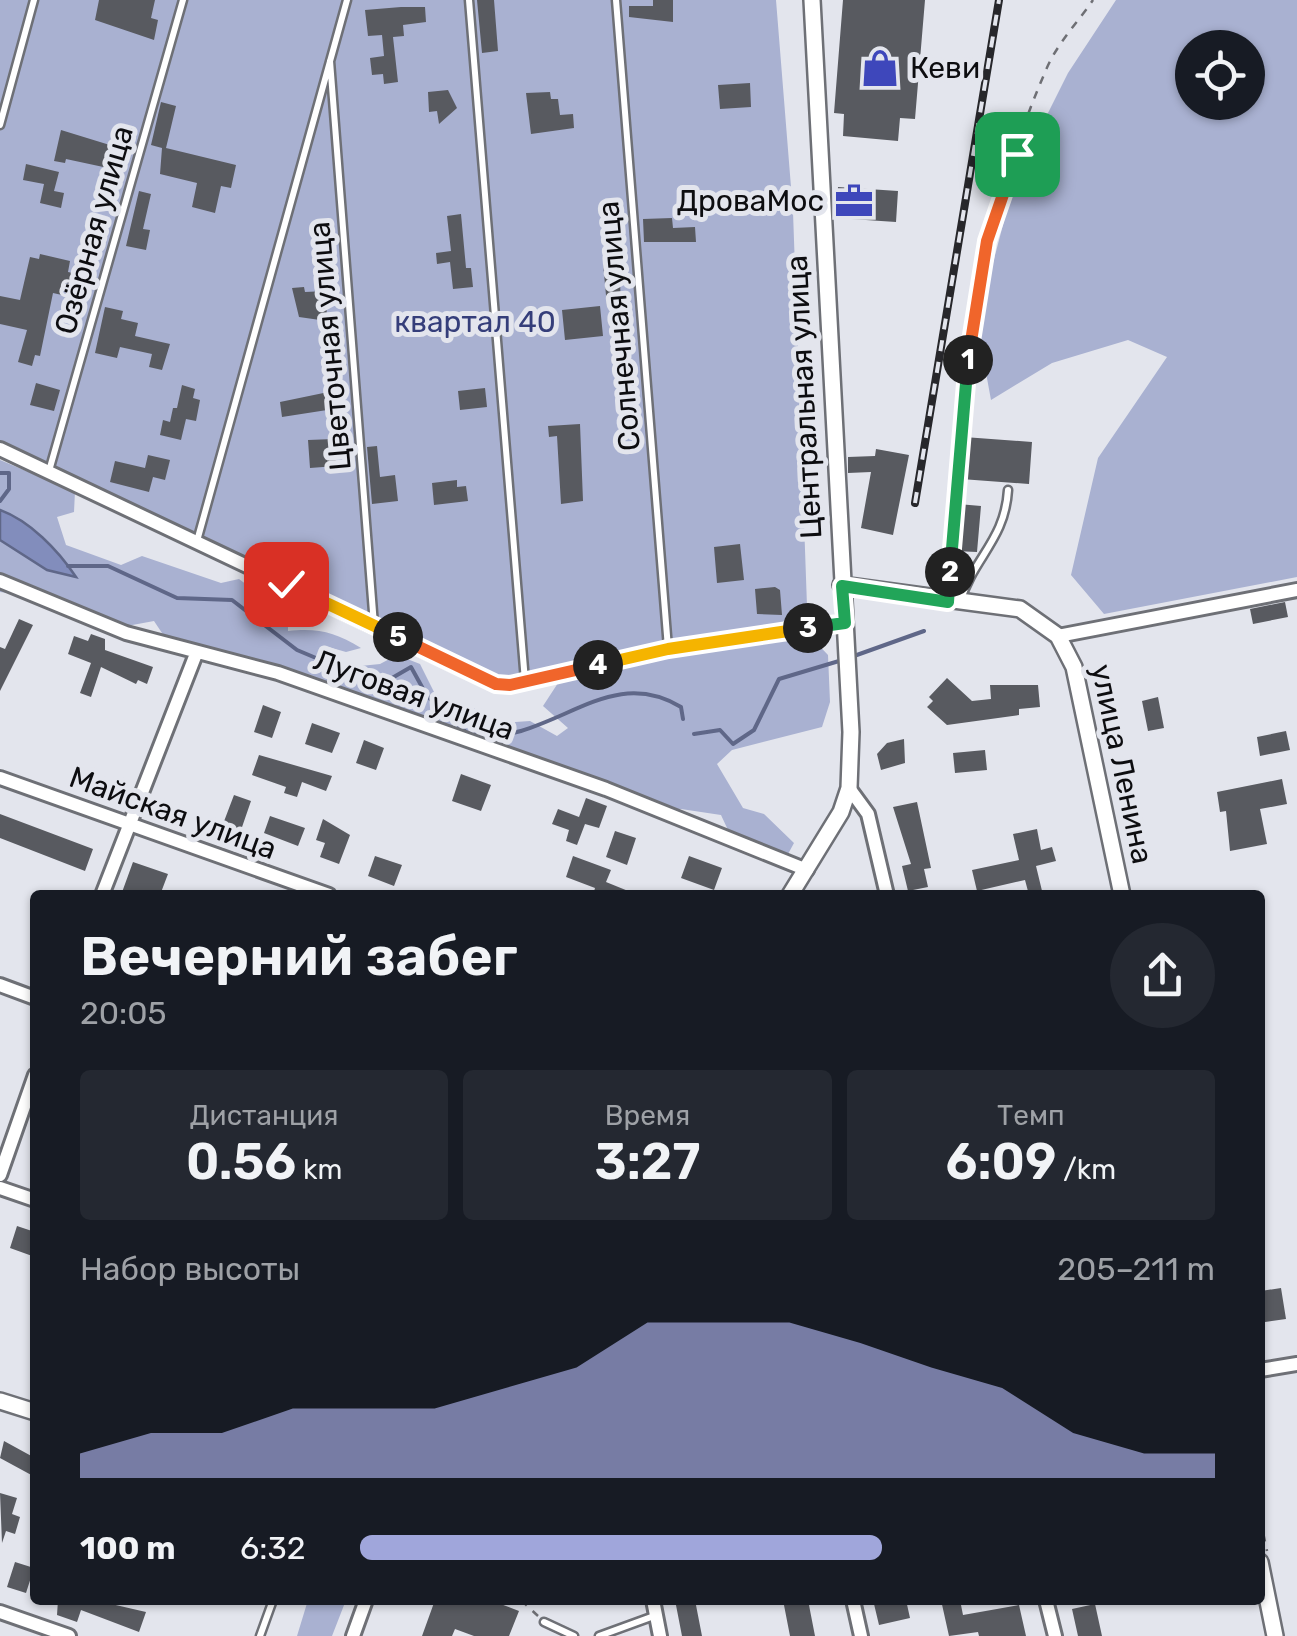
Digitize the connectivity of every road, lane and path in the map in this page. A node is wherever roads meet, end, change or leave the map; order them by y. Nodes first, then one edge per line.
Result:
1 (34, 0) edge
2 (183, 0) edge
3 (347, 0) edge
4 (469, 0) edge
5 (616, 0) edge
6 (812, 0) edge
7 (1093, 0) edge
8 (330, 61) junction
9 (0, 125) edge
10 (0, 449) edge
11 (49, 472) junction
12 (1008, 490) dead end
13 (197, 540) junction
14 (0, 580) edge
15 (842, 586) junction
16 (1297, 590) edge
17 (954, 602) junction
18 (845, 623) junction
19 (374, 626) junction
20 (1058, 636) junction
21 (668, 649) junction
22 (196, 654) junction
23 (525, 682) junction
24 (0, 778) edge
25 (849, 788) junction
26 (130, 823) junction
27 (807, 870) junction
28 (104, 890) edge
29 (315, 890) edge
30 (793, 890) edge
31 (886, 890) edge
32 (1121, 890) edge
33 (0, 985) edge
34 (30, 996) edge
35 (30, 1088) edge
36 (0, 1175) edge
37 (0, 1188) edge
38 (30, 1198) edge
39 (1297, 1364) edge
40 (1265, 1369) edge
41 (0, 1400) edge
42 (30, 1410) edge
43 (1265, 1587) edge
44 (271, 1605) edge
45 (364, 1605) edge
46 (525, 1605) edge
47 (654, 1605) edge
48 (854, 1605) edge
49 (1047, 1605) edge
50 (0, 1612) edge
51 (656, 1616) junction
52 (544, 1622) joint
53 (70, 1636) edge
54 (260, 1636) edge
55 (353, 1636) edge
56 (574, 1636) edge
57 (599, 1636) edge
58 (660, 1636) edge
59 (861, 1636) edge
60 (1055, 1636) edge
61 (1275, 1636) edge

1 - 9 lane
2 - 11 lane, Озёрная улица
3 - 8 lane, Цветочная улица
4 - 23 lane
5 - 21 lane, Солнечная улица
6 - 15 street, Центральная улица
7 - 17 path
8 - 13 lane, Цветочная улица
8 - 19 lane, Цветочная улица
10 - 11 street
11 - 13 street
12 - 17 lane
13 - 19 street
14 - 22 street, Луговая улица
15 - 17 street, улица Ленина
15 - 18 street, Центральная улица
16 - 20 street
17 - 20 street, улица Ленина
18 - 21 street
18 - 25 street, Центральная улица
19 - 23 street
20 - 32 street, улица Ленина
21 - 23 street
22 - 26 street
22 - 27 street, Луговая улица
24 - 26 street, Майская улица
25 - 27 street, Центральная улица
25 - 31 street
26 - 28 street
26 - 29 street, Майская улица
27 - 30 street, Центральная улица
33 - 34 street
35 - 36 street
37 - 38 street
39 - 40 street
41 - 42 street
43 - 61 street
44 - 54 lane
45 - 55 street
46 - 52 path
47 - 51 street
48 - 59 street
49 - 60 street
50 - 53 street
51 - 57 lane
51 - 58 street
52 - 56 lane

